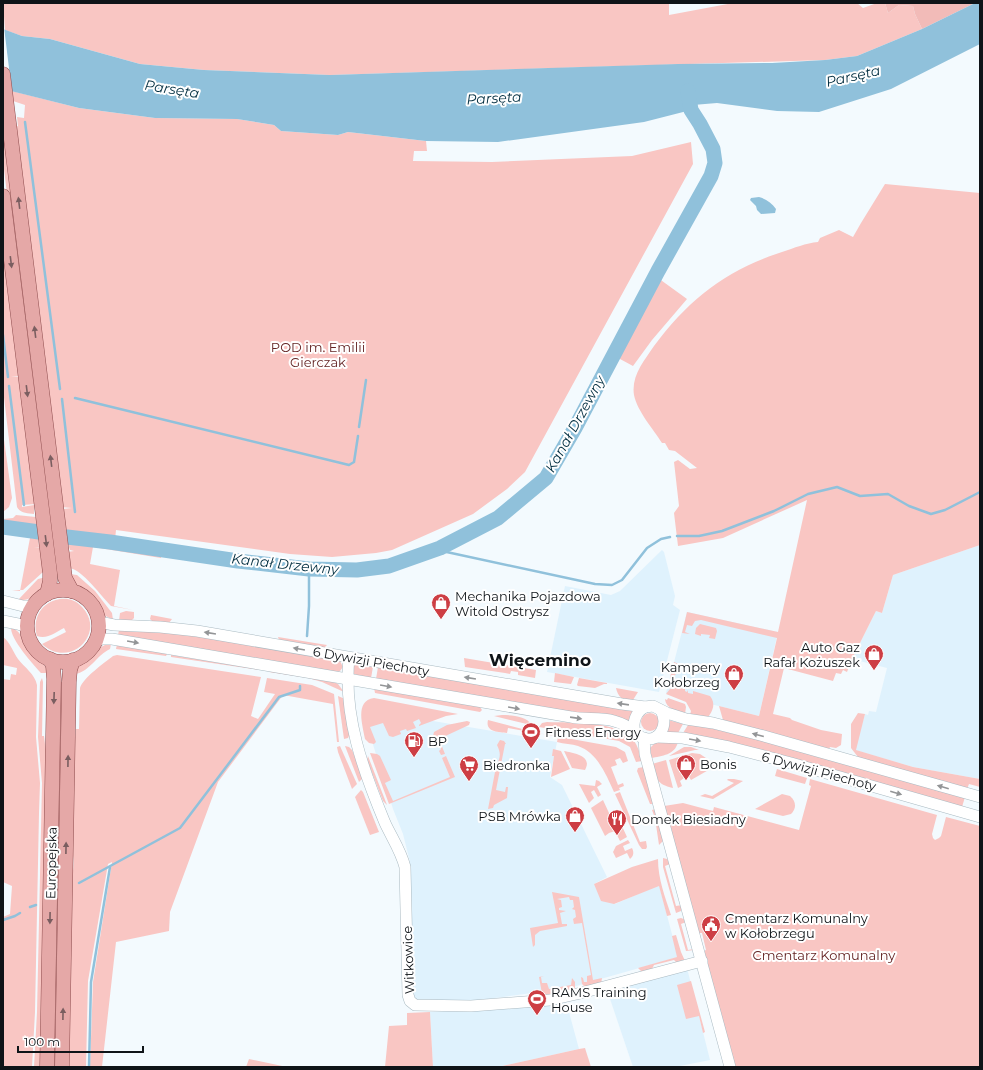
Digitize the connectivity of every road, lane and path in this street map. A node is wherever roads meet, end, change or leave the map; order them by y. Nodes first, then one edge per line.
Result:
1 (3, 74) edge
2 (3, 196) edge
3 (72, 591) junction
4 (47, 594) junction
5 (3, 601) edge
6 (33, 606) junction
7 (98, 619) junction
8 (3, 620) edge
9 (27, 627) junction
10 (95, 642) junction
11 (349, 658) junction
12 (50, 659) junction
13 (73, 660) junction
14 (348, 679) junction
15 (645, 707) junction
16 (661, 711) junction
17 (639, 735) junction
18 (656, 737) junction
19 (980, 797) edge
20 (980, 817) edge
21 (702, 961) junction
22 (47, 1067) edge
23 (62, 1067) edge
24 (730, 1067) edge

3 -> 1 main road
2 -> 4 main road
3 - 4 main road
3 - 7 main road
4 - 6 main road
5 - 6 street
6 - 9 main road
7 - 10 main road
11 -> 7 street, 6 Dywizji Piechoty
8 - 9 street
9 - 12 main road
10 - 13 main road
10 -> 14 street, 6 Dywizji Piechoty
11 - 14 street
15 -> 11 street, 6 Dywizji Piechoty
12 - 13 main road
12 -> 22 main road, Europejska
23 -> 13 main road, Europejska
14 -> 17 street, 6 Dywizji Piechoty
14 - 21 street, Witkowice
15 - 16 street, 6 Dywizji Piechoty
15 - 17 street
16 - 18 street
19 -> 16 street, 6 Dywizji Piechoty
17 - 18 street, 6 Dywizji Piechoty
17 - 21 street
18 -> 20 street, 6 Dywizji Piechoty
21 - 24 street

